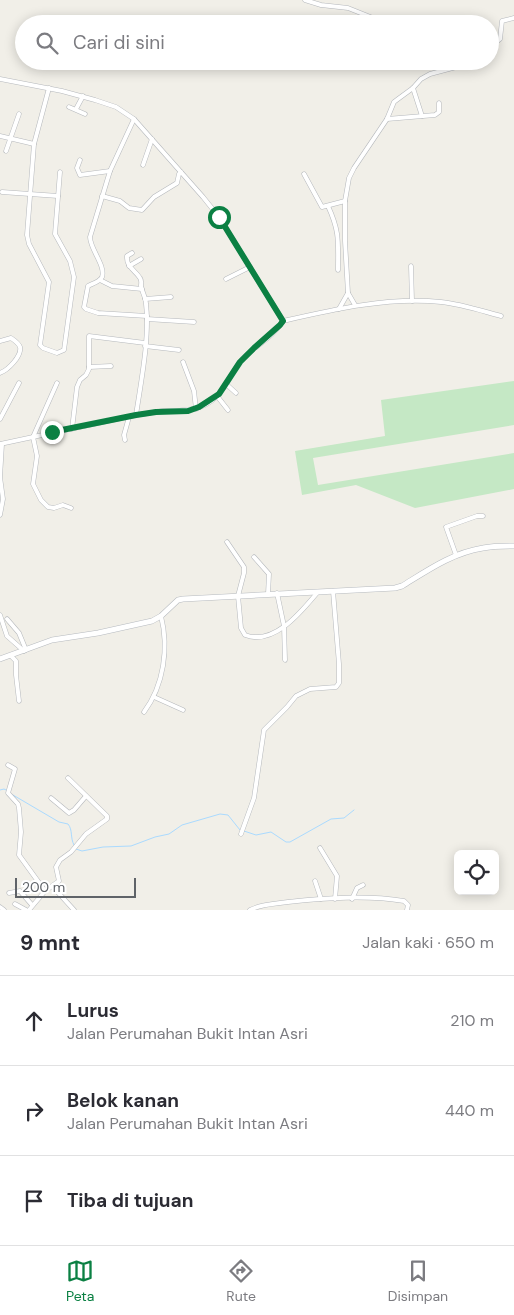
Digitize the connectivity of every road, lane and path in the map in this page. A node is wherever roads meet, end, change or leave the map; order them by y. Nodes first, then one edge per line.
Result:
1 (305, 0) edge
2 (366, 15) edge
3 (514, 18) edge
4 (499, 40) edge
5 (445, 70) edge
6 (0, 79) edge
7 (49, 88) junction
8 (413, 88) junction
9 (83, 96) junction
10 (439, 103) dead end
11 (70, 107) dead end
12 (76, 110) junction
13 (18, 114) dead end
14 (85, 114) dead end
15 (422, 116) junction
16 (134, 119) junction
17 (387, 119) junction
18 (0, 136) edge
19 (10, 139) junction
20 (152, 139) junction
21 (34, 144) junction
22 (6, 151) dead end
23 (80, 160) dead end
24 (143, 165) dead end
25 (110, 171) junction
26 (60, 172) dead end
27 (181, 172) junction
28 (304, 174) dead end
29 (2, 192) dead end
30 (29, 194) junction
31 (58, 196) junction
32 (102, 196) junction
33 (345, 200) junction
34 (328, 206) junction
35 (338, 241) junction
36 (345, 241) junction
37 (132, 253) dead end
38 (141, 259) dead end
39 (129, 266) junction
40 (411, 266) dead end
41 (250, 267) junction
42 (338, 270) dead end
43 (226, 278) dead end
44 (100, 280) junction
45 (142, 289) junction
46 (348, 293) junction
47 (171, 297) dead end
48 (145, 299) junction
49 (412, 301) junction
50 (355, 305) junction
51 (339, 309) junction
52 (501, 316) dead end
53 (147, 317) junction
54 (283, 321) junction
55 (194, 322) dead end
56 (0, 341) edge
57 (145, 345) junction
58 (179, 350) dead end
59 (183, 362) dead end
60 (111, 366) dead end
61 (89, 367) junction
62 (0, 373) edge
63 (18, 383) dead end
64 (57, 383) dead end
65 (226, 384) junction
66 (236, 394) dead end
67 (217, 396) junction
68 (196, 409) junction
69 (228, 410) dead end
70 (136, 415) junction
71 (128, 416) junction
72 (0, 419) edge
73 (72, 429) junction
74 (34, 437) junction
75 (125, 440) dead end
76 (1, 444) edge
77 (71, 508) dead end
78 (0, 514) edge
79 (483, 516) dead end
80 (227, 542) dead end
81 (514, 546) edge
82 (456, 555) junction
83 (254, 557) dead end
84 (333, 591) junction
85 (277, 593) junction
86 (317, 593) junction
87 (268, 594) junction
88 (238, 596) junction
89 (0, 615) edge
90 (161, 616) junction
91 (7, 619) dead end
92 (284, 626) junction
93 (25, 651) junction
94 (11, 656) junction
95 (0, 659) edge
96 (285, 660) dead end
97 (154, 697) junction
98 (19, 701) dead end
99 (183, 710) dead end
100 (144, 712) dead end
101 (8, 765) dead end
102 (68, 778) dead end
103 (86, 796) junction
104 (51, 798) dead end
105 (241, 834) dead end
106 (320, 848) dead end
107 (315, 881) dead end
108 (363, 885) dead end
109 (53, 887) junction
110 (45, 891) junction
111 (9, 893) dead end
112 (352, 898) junction
113 (321, 899) junction
114 (335, 899) junction
115 (248, 903) dead end
116 (15, 904) dead end
117 (32, 905) junction
118 (0, 907) edge
119 (4, 910) edge
120 (28, 910) edge
121 (74, 910) edge
122 (250, 910) edge
123 (407, 910) edge

1 - 2 street
3 - 4 street
5 - 8 street
6 - 7 street
7 - 9 street
7 - 21 street
8 - 15 street
8 - 17 street
9 - 12 street
9 - 16 street
10 - 15 street
11 - 12 street
12 - 14 street
13 - 19 street
15 - 17 street
16 - 20 street
16 - 25 street
17 - 33 street
18 - 19 street
19 - 21 street
19 - 22 street
20 - 24 street
20 - 27 street
21 - 30 street
23 - 25 street
25 - 32 street
26 - 31 street
27 - 32 street
27 - 41 street
28 - 34 street
29 - 30 street
30 - 31 street
30 - 31 street
32 - 44 street
33 - 34 street
33 - 36 street
34 - 35 street
35 - 36 street
35 - 42 street
36 - 46 street
37 - 39 street
38 - 39 street
39 - 45 street
40 - 49 street
41 - 43 street
41 - 54 street
44 - 45 street
44 - 53 street
45 - 48 street
46 - 50 street
46 - 51 street
47 - 48 street
48 - 53 street
49 - 50 street
49 - 52 street
50 - 51 street
51 - 54 street
53 - 55 street
53 - 57 street
54 - 65 street
56 - 62 street
57 - 58 street
57 - 61 street
57 - 70 street
59 - 68 street
60 - 61 street
61 - 73 street
63 - 72 street
64 - 74 street
65 - 66 street
65 - 67 street
67 - 68 street
67 - 69 street
68 - 70 street
70 - 71 street
71 - 73 street
71 - 75 street
73 - 74 street
74 - 76 street
74 - 77 street
76 - 78 street
79 - 82 street
80 - 88 street
81 - 82 street
82 - 84 street
83 - 87 street
84 - 86 street
84 - 105 street
85 - 86 street
85 - 87 street
85 - 92 street
86 - 92 street
87 - 88 street
88 - 90 street
88 - 92 street
89 - 93 street
90 - 93 street
90 - 97 street
91 - 93 street
92 - 96 street
93 - 94 street
94 - 95 street
94 - 98 street
97 - 99 street
97 - 100 street
101 - 110 street
102 - 103 street
103 - 104 street
103 - 109 street
106 - 114 street
107 - 113 street
108 - 112 street
109 - 110 street
109 - 121 street
110 - 117 street
111 - 117 street
112 - 114 street
112 - 123 street
113 - 114 street
113 - 122 street
115 - 122 street
116 - 120 street
117 - 120 street
118 - 119 street

